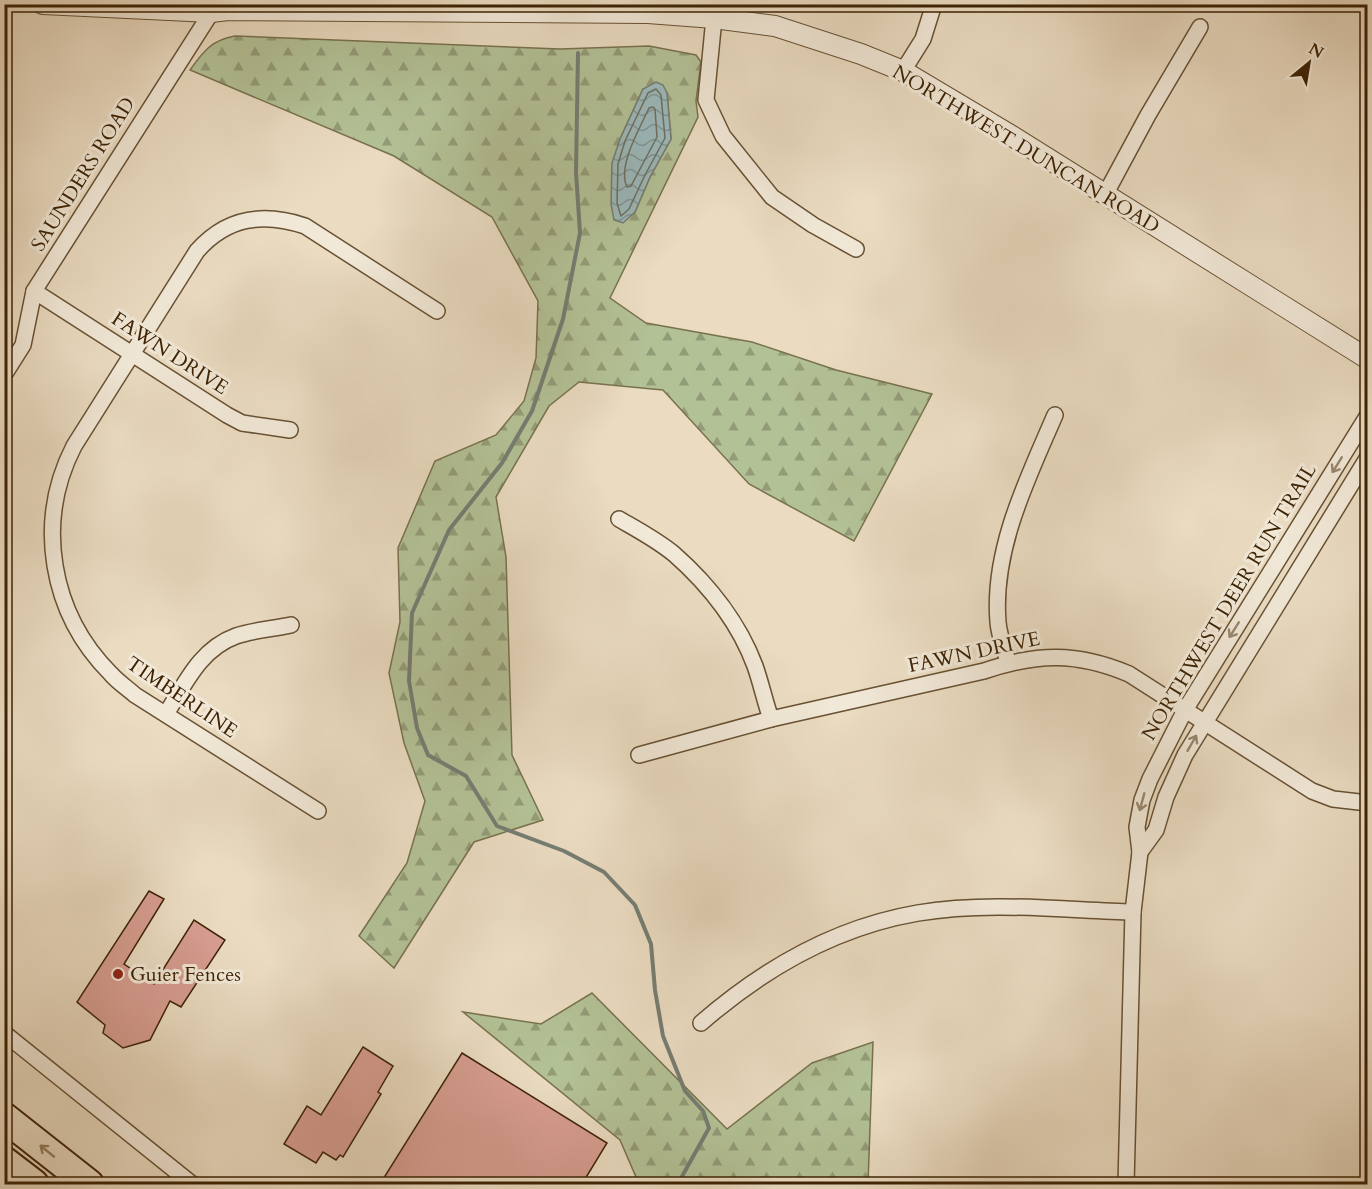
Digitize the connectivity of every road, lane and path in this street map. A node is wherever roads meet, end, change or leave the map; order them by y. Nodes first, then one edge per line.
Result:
1 (43, 4) edge
2 (934, 4) edge
3 (214, 8) edge
4 (714, 18) junction
5 (1200, 27) dead end
6 (903, 71) junction
7 (1105, 195) junction
8 (856, 249) dead end
9 (34, 291) junction
10 (437, 311) dead end
11 (132, 354) junction
12 (1368, 359) edge
13 (4, 375) edge
14 (1056, 415) dead end
15 (1368, 415) edge
16 (290, 430) dead end
17 (1368, 457) edge
18 (619, 519) dead end
19 (1285, 549) junction
20 (1304, 560) junction
21 (291, 625) dead end
22 (1008, 662) junction
23 (1185, 710) junction
24 (166, 714) junction
25 (771, 719) junction
26 (1204, 722) junction
27 (639, 755) dead end
28 (1368, 802) edge
29 (318, 811) dead end
30 (1140, 852) junction
31 (1133, 912) junction
32 (701, 1023) dead end
33 (4, 1033) edge
34 (4, 1117) edge
35 (4, 1161) edge
36 (34, 1185) edge
37 (89, 1185) edge
38 (192, 1185) edge
39 (1126, 1185) edge

1 - 3 street, NORTHWEST DUNCAN ROAD
2 - 6 street
3 - 4 street, NORTHWEST DUNCAN ROAD
3 - 9 street, SAUNDERS ROAD
4 - 6 street, NORTHWEST DUNCAN ROAD
4 - 8 street
5 - 7 street
6 - 7 street, NORTHWEST DUNCAN ROAD
7 - 12 street, NORTHWEST DUNCAN ROAD
9 - 11 street, FAWN DRIVE
9 - 13 street, SAUNDERS ROAD
10 - 11 street, TIMBERLINE
11 - 16 street, FAWN DRIVE
11 - 24 street, TIMBERLINE
14 - 22 street
15 -> 19 street, NORTHWEST DEER RUN TRAIL
17 - 20 street, NORTHWEST DEER RUN TRAIL
18 - 25 street
19 - 20 street
19 -> 23 street, NORTHWEST DEER RUN TRAIL
20 - 26 street, NORTHWEST DEER RUN TRAIL
21 - 24 street
22 - 23 street, FAWN DRIVE
22 - 25 street, FAWN DRIVE
23 - 26 street, FAWN DRIVE
23 -> 30 street, NORTHWEST DEER RUN TRAIL
24 - 29 street, TIMBERLINE
25 - 27 street, FAWN DRIVE
26 - 28 street, FAWN DRIVE
30 -> 26 street, NORTHWEST DEER RUN TRAIL
30 - 31 street, NORTHWEST DEER RUN TRAIL
31 - 32 street
31 - 39 street, NORTHWEST DEER RUN TRAIL
33 - 38 street
37 -> 34 highway
35 - 36 highway

